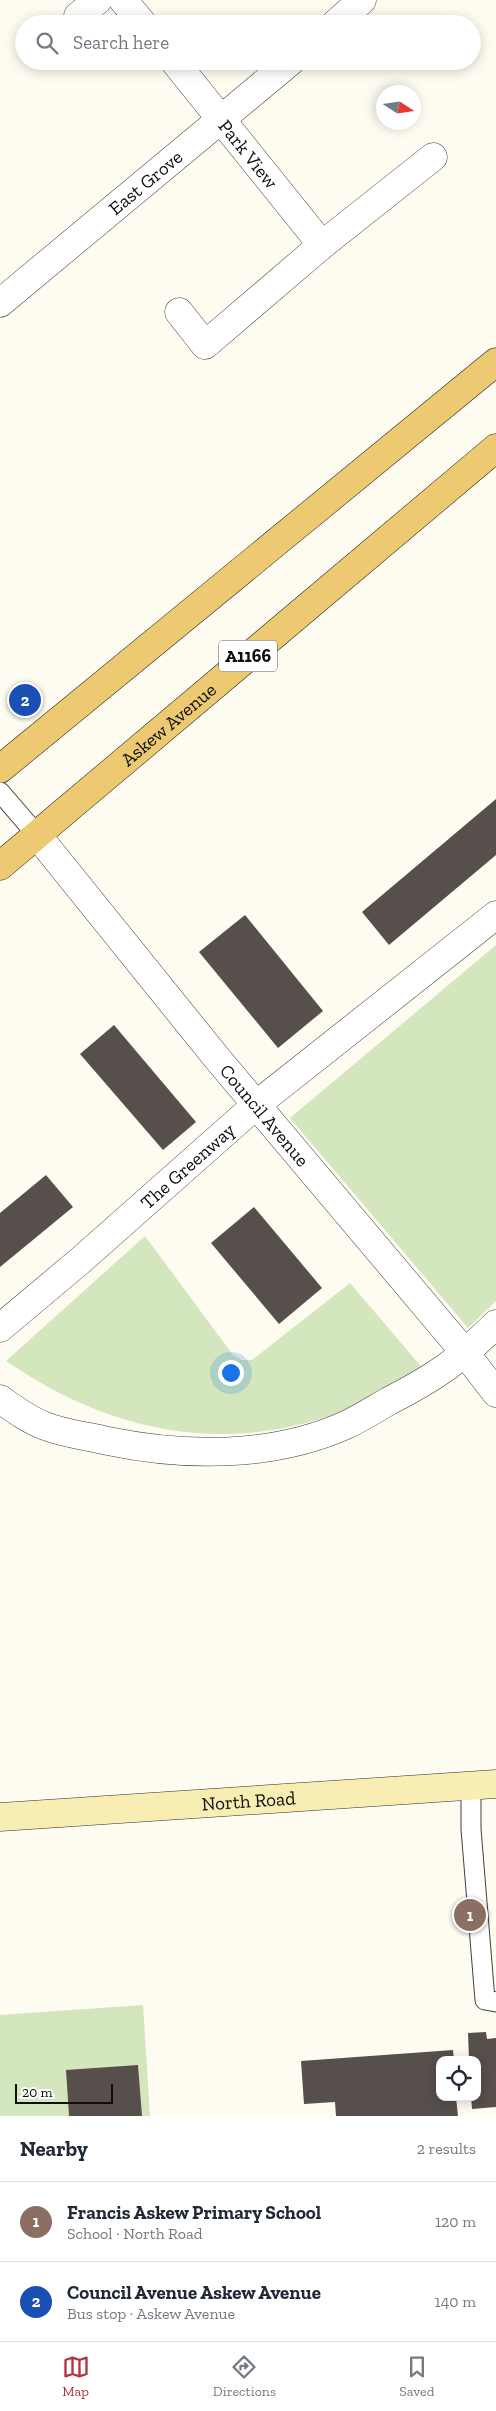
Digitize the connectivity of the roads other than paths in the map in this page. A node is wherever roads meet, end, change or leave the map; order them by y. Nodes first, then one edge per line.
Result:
1 (123, 0) edge
2 (362, 0) edge
3 (135, 15) edge
4 (345, 15) edge
5 (181, 70) edge
6 (280, 70) edge
7 (222, 119) junction
8 (432, 157) dead end
9 (322, 245) junction
10 (0, 303) edge
11 (179, 312) dead end
12 (496, 362) edge
13 (496, 448) edge
14 (0, 769) edge
15 (0, 792) edge
16 (36, 835) junction
17 (0, 866) edge
18 (496, 915) edge
19 (256, 1105) junction
20 (496, 1324) edge
21 (0, 1328) edge
22 (466, 1354) junction
23 (496, 1393) edge
24 (0, 1399) edge
25 (483, 1784) edge
26 (0, 1817) edge
27 (496, 2002) edge

1 - 3 street
2 - 4 street
5 - 7 street, Park View
6 - 7 street, East Grove
7 - 9 street, Park View
7 - 10 street, East Grove
8 - 9 street
9 - 11 street
12 - 14 main road
13 - 16 main road, Askew Avenue / A1166
15 - 16 lane
16 - 17 main road, Askew Avenue / A1166
16 - 19 street, Council Avenue
18 - 19 street, The Greenway
19 - 21 street, The Greenway
19 - 22 street, Council Avenue
20 - 22 street
22 - 23 street, Council Avenue
22 - 24 street
25 - 26 street, North Road
25 - 27 lane

